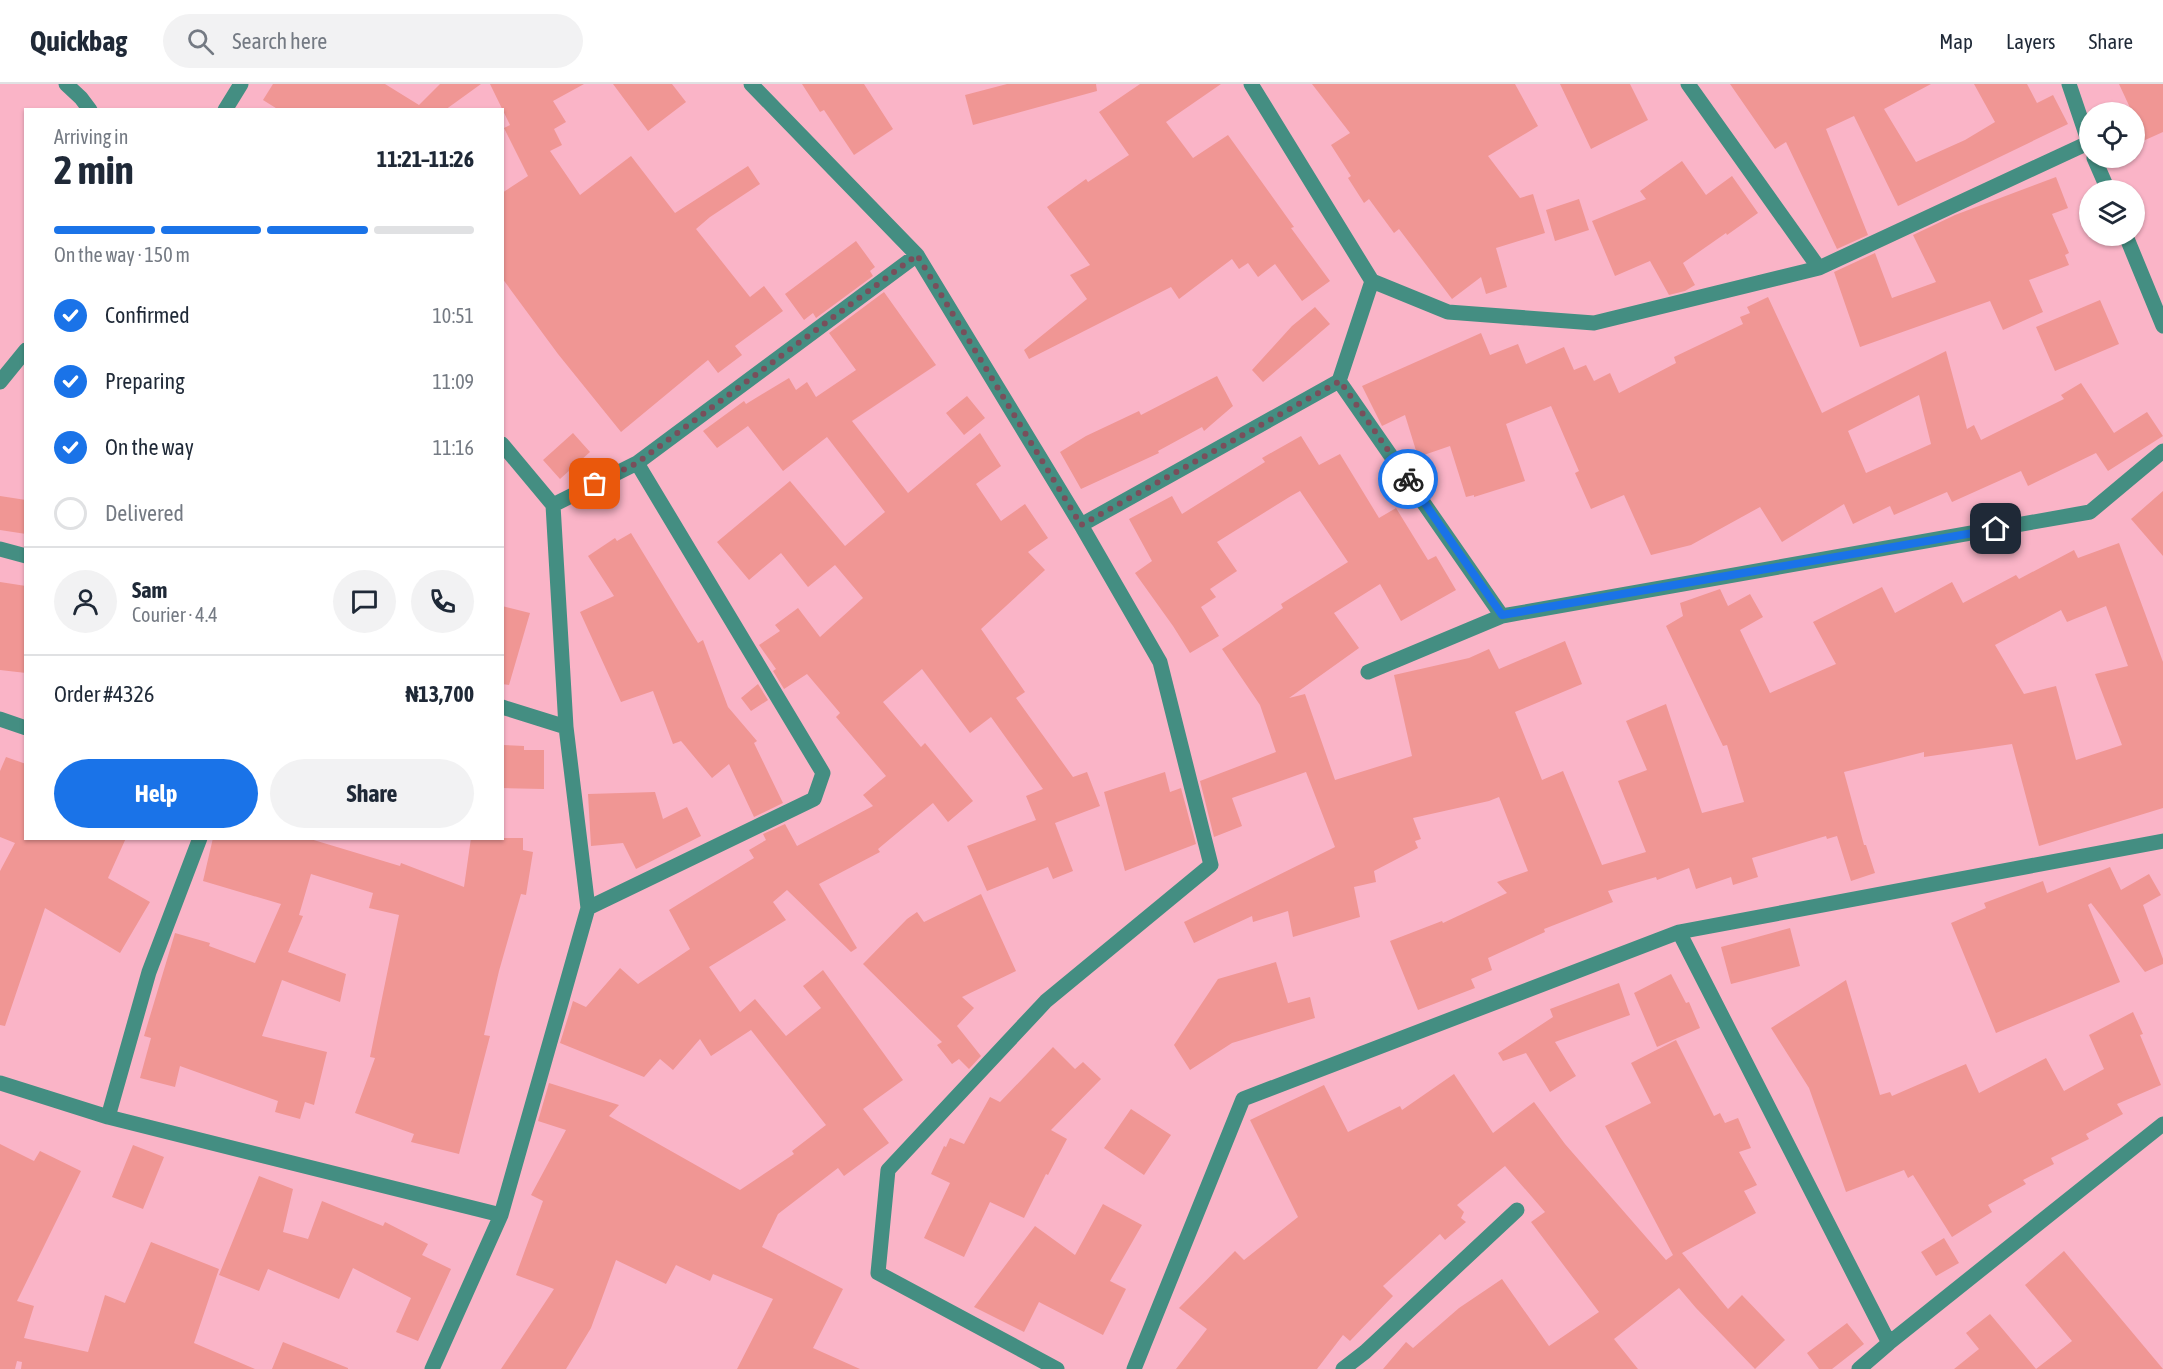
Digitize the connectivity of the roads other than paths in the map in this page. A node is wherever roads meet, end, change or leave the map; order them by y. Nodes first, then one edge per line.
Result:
1 (66, 84) edge
2 (241, 84) edge
3 (752, 84) edge
4 (1251, 84) edge
5 (1688, 84) edge
6 (2068, 84) edge
7 (88, 108) edge
8 (226, 108) edge
9 (2079, 115) edge
10 (2079, 154) edge
11 (2130, 246) edge
12 (917, 255) junction
13 (1819, 268) junction
14 (1372, 281) junction
15 (2163, 326) edge
16 (24, 352) edge
17 (1340, 381) junction
18 (0, 382) edge
19 (504, 446) edge
20 (2163, 452) edge
21 (637, 463) junction
22 (553, 505) junction
23 (1081, 525) junction
24 (0, 549) edge
25 (24, 555) edge
26 (1502, 615) junction
27 (1368, 672) dead end
28 (504, 708) edge
29 (0, 719) edge
30 (24, 727) edge
31 (566, 728) junction
32 (199, 840) edge
33 (2163, 841) edge
34 (588, 908) junction
35 (1678, 932) junction
36 (0, 1083) edge
37 (108, 1117) junction
38 (2163, 1124) edge
39 (1517, 1210) dead end
40 (501, 1215) junction
41 (1889, 1343) junction
42 (432, 1369) edge
43 (1057, 1369) edge
44 (1134, 1369) edge
45 (1343, 1369) edge
46 (1859, 1369) edge

1 - 7 street
2 - 8 street
3 - 12 street
4 - 14 street
5 - 13 street
6 - 9 street
10 - 13 street
11 - 15 street
12 - 21 street
12 - 23 street
13 - 14 street
14 - 17 street
16 - 18 street
17 - 23 street
17 - 26 street
19 - 22 street
20 - 26 street
21 - 22 street
21 - 34 street
22 - 31 street
23 - 43 street
24 - 25 street
26 - 27 street
28 - 31 street
29 - 30 street
31 - 34 street
32 - 37 street
33 - 35 street
34 - 40 street
35 - 41 street
35 - 44 street
36 - 37 street
37 - 40 street
38 - 41 street
39 - 45 street
40 - 42 street
41 - 46 street

